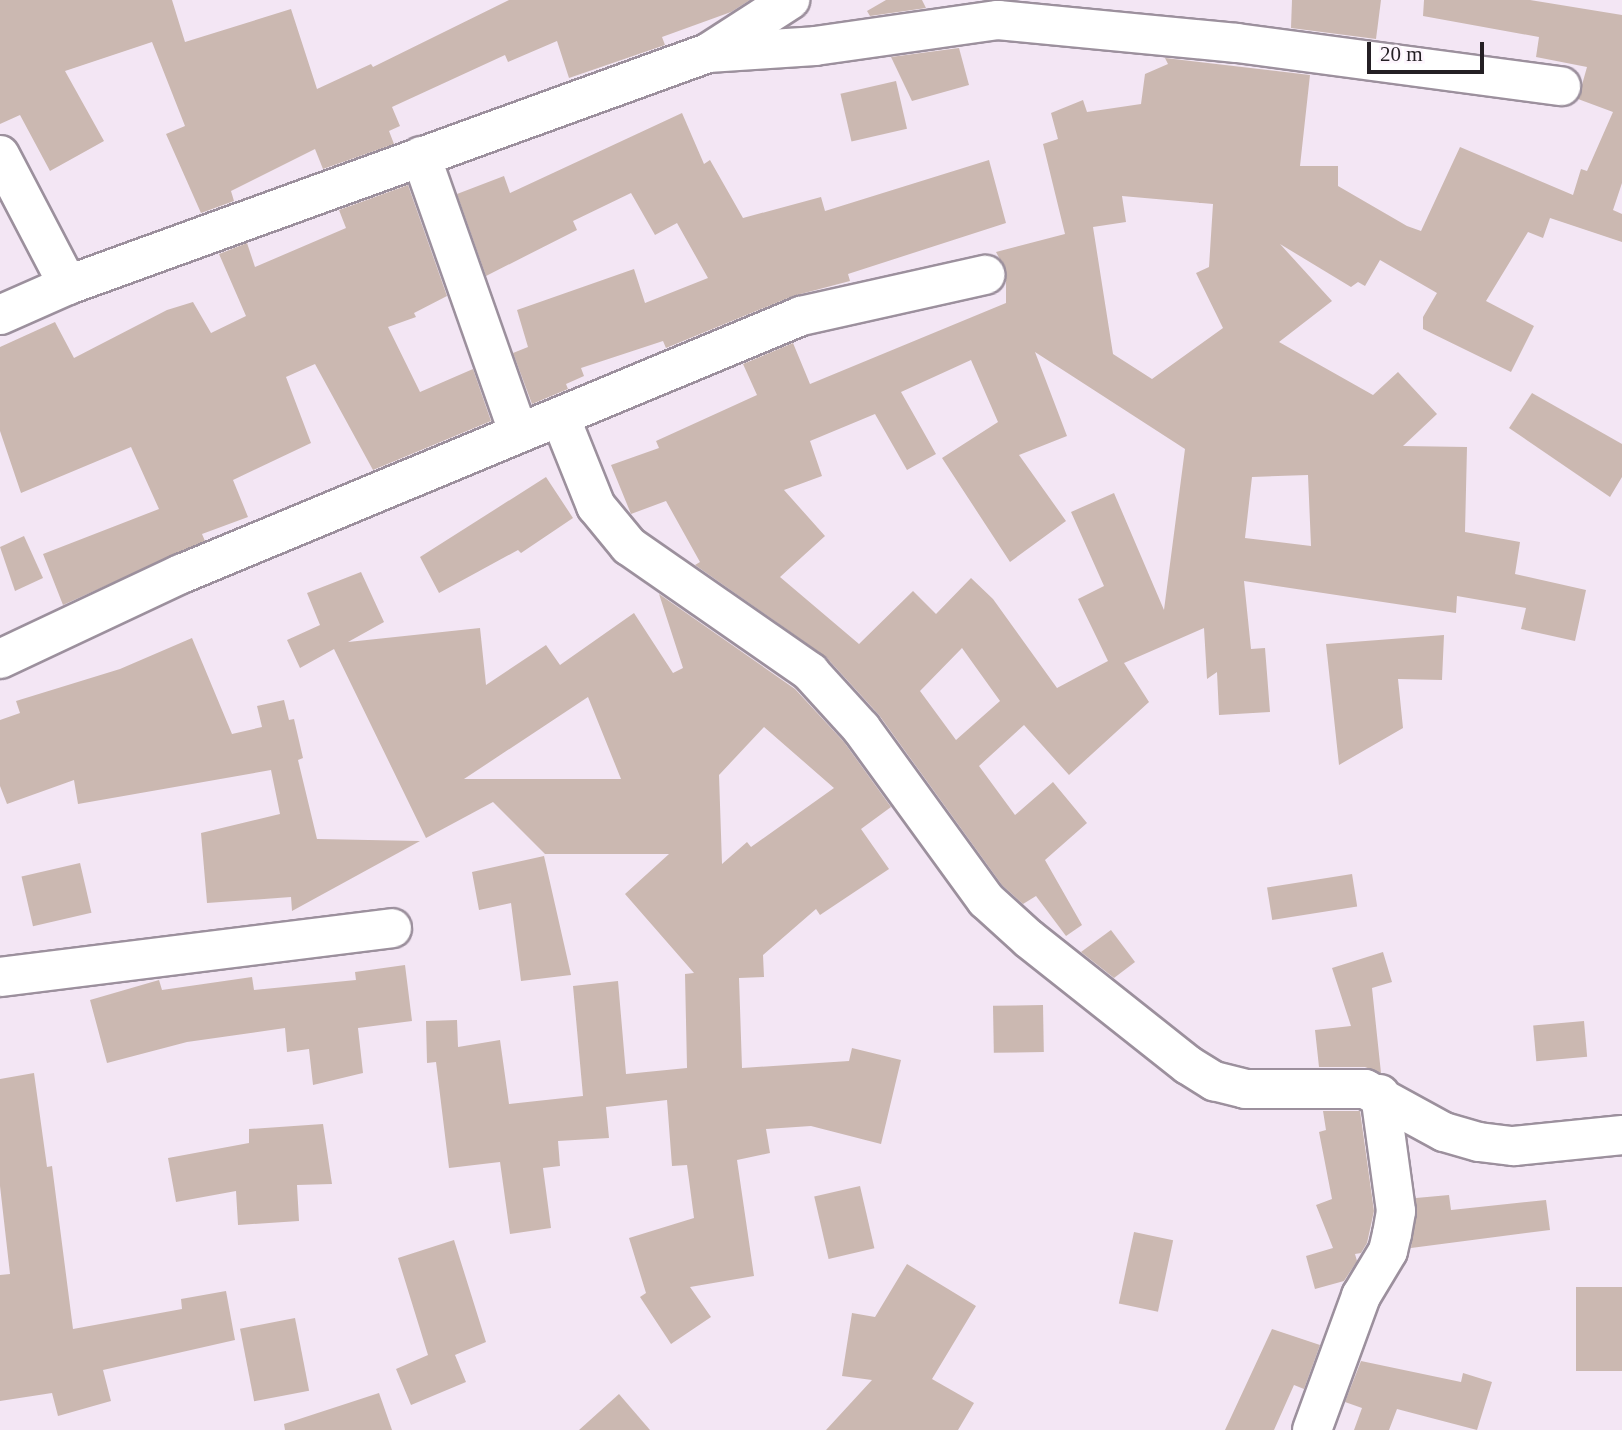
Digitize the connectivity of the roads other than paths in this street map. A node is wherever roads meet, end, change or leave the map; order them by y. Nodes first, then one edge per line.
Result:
1 (790, 0) edge
2 (708, 53) junction
3 (1561, 86) dead end
4 (0, 155) edge
5 (421, 156) junction
6 (985, 275) dead end
7 (68, 285) junction
8 (0, 315) edge
9 (561, 419) junction
10 (518, 432) junction
11 (0, 659) edge
12 (392, 928) dead end
13 (0, 976) edge
14 (1380, 1094) junction
15 (1622, 1135) edge
16 (1312, 1430) edge

1 - 2 street
2 - 3 street
2 - 5 street
4 - 7 street
5 - 7 street
5 - 10 street
6 - 9 street
7 - 8 street
9 - 10 street
9 - 14 street
10 - 11 street
12 - 13 street
14 - 15 street
14 - 16 street

